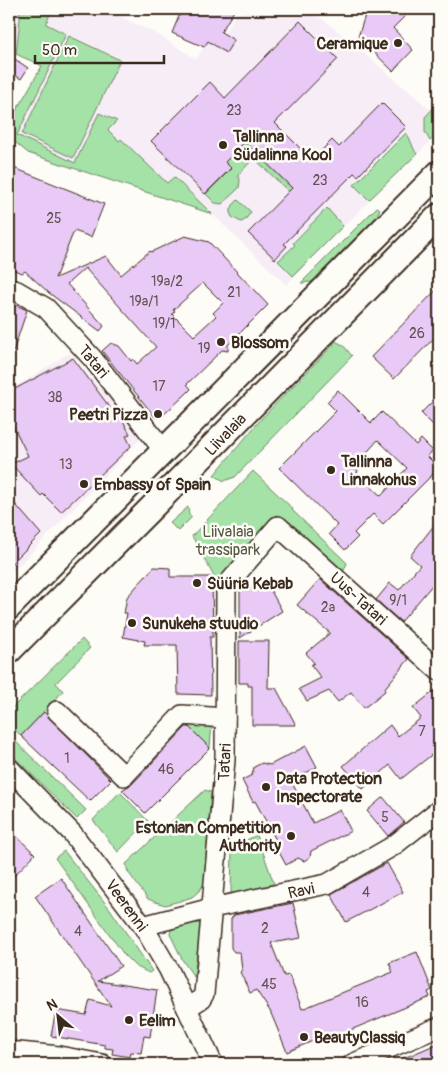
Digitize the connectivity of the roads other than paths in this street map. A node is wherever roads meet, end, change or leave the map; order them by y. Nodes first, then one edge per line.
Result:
1 (439, 172) edge
2 (439, 216) edge
3 (9, 288) edge
4 (164, 451) junction
5 (278, 526) joint
6 (9, 608) edge
7 (9, 651) edge
8 (439, 671) edge
9 (57, 711) dead end
10 (225, 718) junction
11 (9, 768) edge
12 (439, 810) edge
13 (212, 908) junction
14 (143, 926) junction
15 (187, 1008) junction
16 (439, 1027) edge
17 (9, 1051) edge
18 (102, 1064) edge
19 (213, 1064) edge
20 (352, 1064) edge

1 - 4 main road, Liivalaia
2 - 7 main road, Liivalaia
3 - 4 street, Tatari
4 - 6 main road, Liivalaia
5 - 8 street, Uus-Tatari
5 - 10 street, Tatari
9 - 10 street
10 - 13 street, Tatari
11 - 14 street, Veerenni
12 - 13 street, Ravi
13 - 14 street, Ravi
13 - 15 street, Tatari
14 - 15 street, Veerenni
15 - 19 street, Veerenni
16 - 20 street
17 - 18 street

